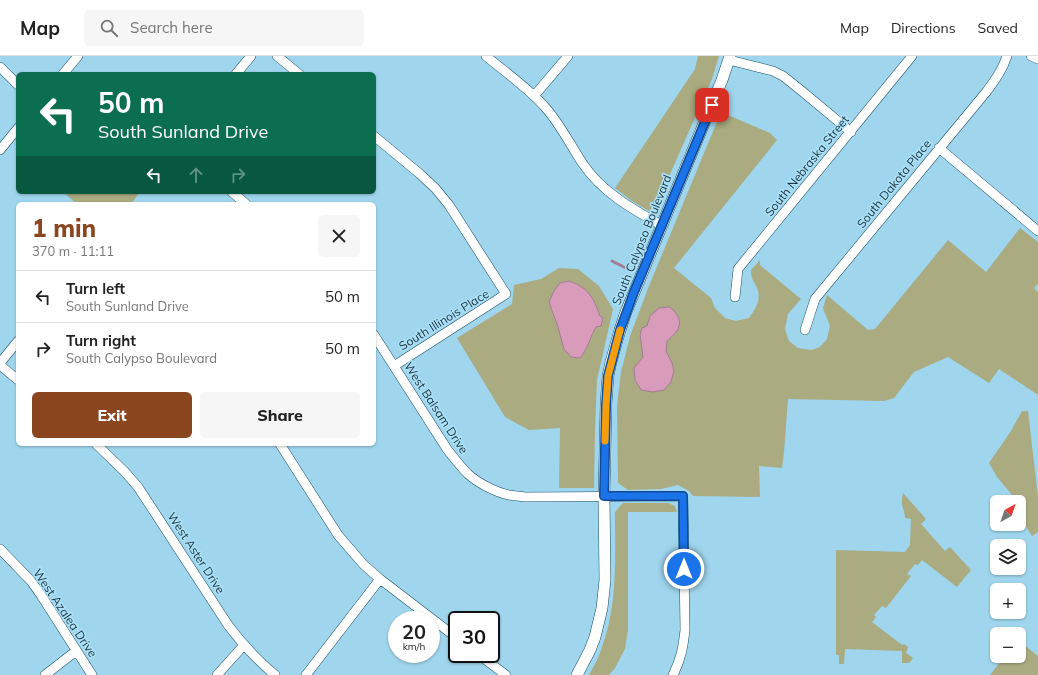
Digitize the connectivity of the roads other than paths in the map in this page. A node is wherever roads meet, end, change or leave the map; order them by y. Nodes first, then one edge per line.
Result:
1 (78, 56) edge
2 (251, 56) edge
3 (277, 56) edge
4 (486, 56) edge
5 (568, 56) edge
6 (912, 56) edge
7 (1007, 56) edge
8 (1031, 56) edge
9 (729, 58) edge
10 (1038, 60) edge
11 (0, 67) edge
12 (65, 72) edge
13 (238, 72) edge
14 (296, 72) edge
15 (16, 83) edge
16 (534, 96) junction
17 (16, 130) edge
18 (851, 132) junction
19 (376, 138) edge
20 (940, 148) junction
21 (0, 150) edge
22 (234, 194) edge
23 (244, 202) edge
24 (661, 226) junction
25 (1038, 230) edge
26 (735, 297) dead end
27 (805, 330) dead end
28 (376, 338) edge
29 (16, 344) edge
30 (0, 364) edge
31 (394, 366) junction
32 (16, 378) edge
33 (98, 446) edge
34 (281, 446) edge
35 (604, 496) junction
36 (0, 549) edge
37 (380, 579) junction
38 (448, 631) edge
39 (244, 645) junction
40 (76, 650) junction
41 (490, 663) edge
42 (45, 675) edge
43 (92, 675) edge
44 (217, 675) edge
45 (275, 675) edge
46 (306, 675) edge
47 (506, 675) edge
48 (577, 675) edge
49 (673, 675) edge

1 - 12 street
2 - 13 street
3 - 14 street
4 - 16 street
5 - 16 street
6 - 18 street, South Nebraska Street
7 - 20 street, South Dakota Place
8 - 10 street
9 - 18 street
9 - 24 street, South Calypso Boulevard
11 - 15 street
16 - 24 street
17 - 21 street
18 - 26 street, South Nebraska Street
19 - 31 street, South Illinois Place
20 - 25 street
20 - 27 street, South Dakota Place
22 - 23 street
24 - 35 street, South Calypso Boulevard
28 - 31 street, West Balsam Drive
29 - 30 street
30 - 32 street
31 - 35 street, West Balsam Drive
33 - 39 street, West Aster Drive
34 - 37 street
35 - 48 street, South Calypso Boulevard
35 - 49 street, West Balsam Drive
36 - 40 street, West Azalea Drive
37 - 38 street
37 - 46 street
39 - 44 street
39 - 45 street, West Aster Drive
40 - 42 street
40 - 43 street, West Azalea Drive
41 - 47 street

